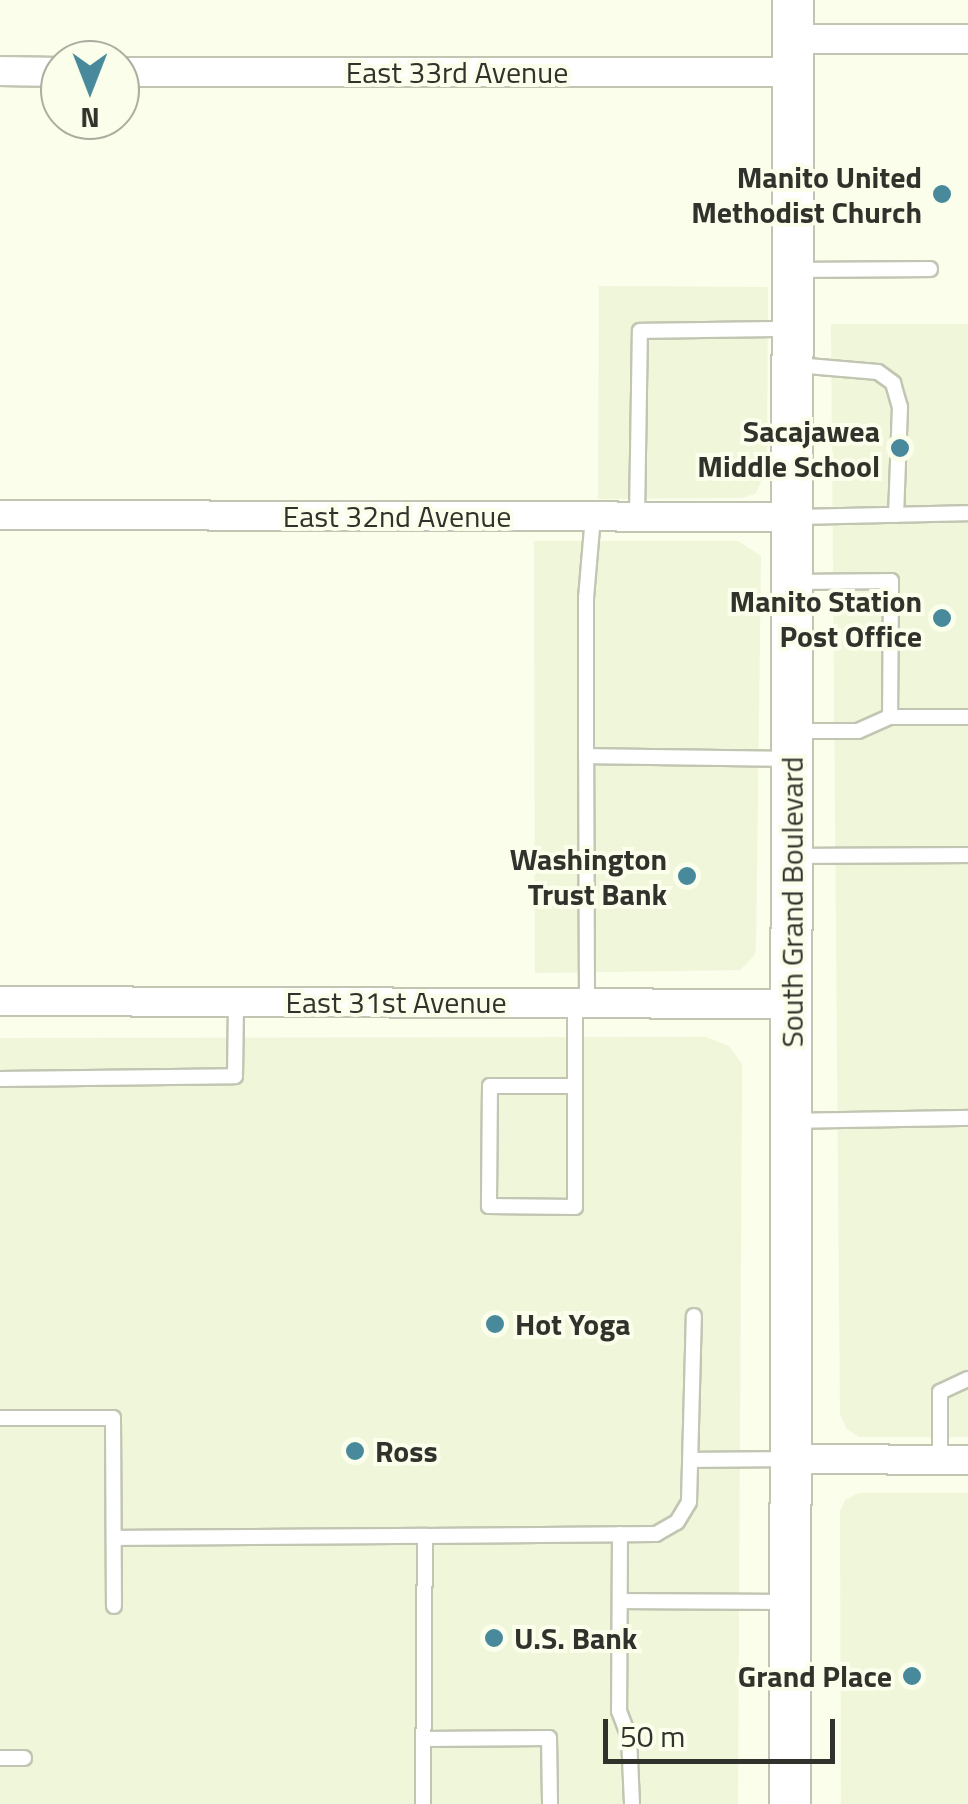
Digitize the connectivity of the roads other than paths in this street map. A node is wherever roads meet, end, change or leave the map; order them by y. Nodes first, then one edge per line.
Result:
1 (793, 37) edge
2 (968, 39) edge
3 (140, 71) edge
4 (0, 72) edge
5 (40, 72) edge
6 (930, 269) dead end
7 (793, 270) junction
8 (792, 347) junction
9 (968, 513) edge
10 (0, 515) edge
11 (896, 515) junction
12 (592, 517) junction
13 (638, 517) junction
14 (793, 517) junction
15 (793, 582) junction
16 (890, 717) junction
17 (968, 718) edge
18 (792, 745) junction
19 (586, 756) junction
20 (968, 855) edge
21 (792, 856) junction
22 (0, 1001) edge
23 (236, 1002) junction
24 (581, 1003) junction
25 (792, 1004) junction
26 (0, 1079) edge
27 (574, 1086) junction
28 (968, 1118) edge
29 (792, 1121) junction
30 (694, 1316) dead end
31 (968, 1378) edge
32 (0, 1418) edge
33 (792, 1459) junction
34 (691, 1460) junction
35 (954, 1460) edge
36 (620, 1534) junction
37 (425, 1536) junction
38 (114, 1538) junction
39 (620, 1601) junction
40 (791, 1602) junction
41 (114, 1606) dead end
42 (423, 1738) junction
43 (0, 1758) edge
44 (24, 1758) dead end
45 (423, 1804) edge
46 (550, 1804) edge
47 (632, 1804) edge
48 (790, 1804) edge

1 - 2 street, East 33rd Avenue
1 - 3 street, East 33rd Avenue
1 - 7 main road, South Grand Boulevard
4 - 5 street
6 - 7 lane
7 - 8 main road, South Grand Boulevard
8 - 11 lane
8 - 13 lane
8 - 14 main road, South Grand Boulevard
9 - 11 lane
10 - 12 street, East 32nd Avenue
11 - 14 lane
12 - 13 street, East 32nd Avenue
12 - 19 lane
13 - 14 street, East 32nd Avenue
14 - 15 main road, South Grand Boulevard
15 - 16 lane
15 - 18 main road, South Grand Boulevard
16 - 17 lane
16 - 18 lane
18 - 19 lane
18 - 21 main road, South Grand Boulevard
19 - 24 lane
20 - 21 lane
21 - 25 main road, South Grand Boulevard
22 - 23 street, East 31st Avenue
23 - 24 street, East 31st Avenue
23 - 26 lane
24 - 25 street, East 31st Avenue
24 - 27 lane
25 - 29 main road, South Grand Boulevard
27 - 27 lane
28 - 29 lane
29 - 33 main road, South Grand Boulevard
30 - 34 lane
31 - 35 lane
32 - 38 lane
33 - 34 lane
33 - 35 street
33 - 40 main road, South Grand Boulevard
34 - 36 lane
36 - 37 lane
36 - 39 lane
37 - 38 lane
37 - 42 lane
38 - 41 lane
39 - 40 lane
39 - 47 lane
40 - 48 main road, South Grand Boulevard
42 - 45 lane
42 - 46 lane
43 - 44 lane

